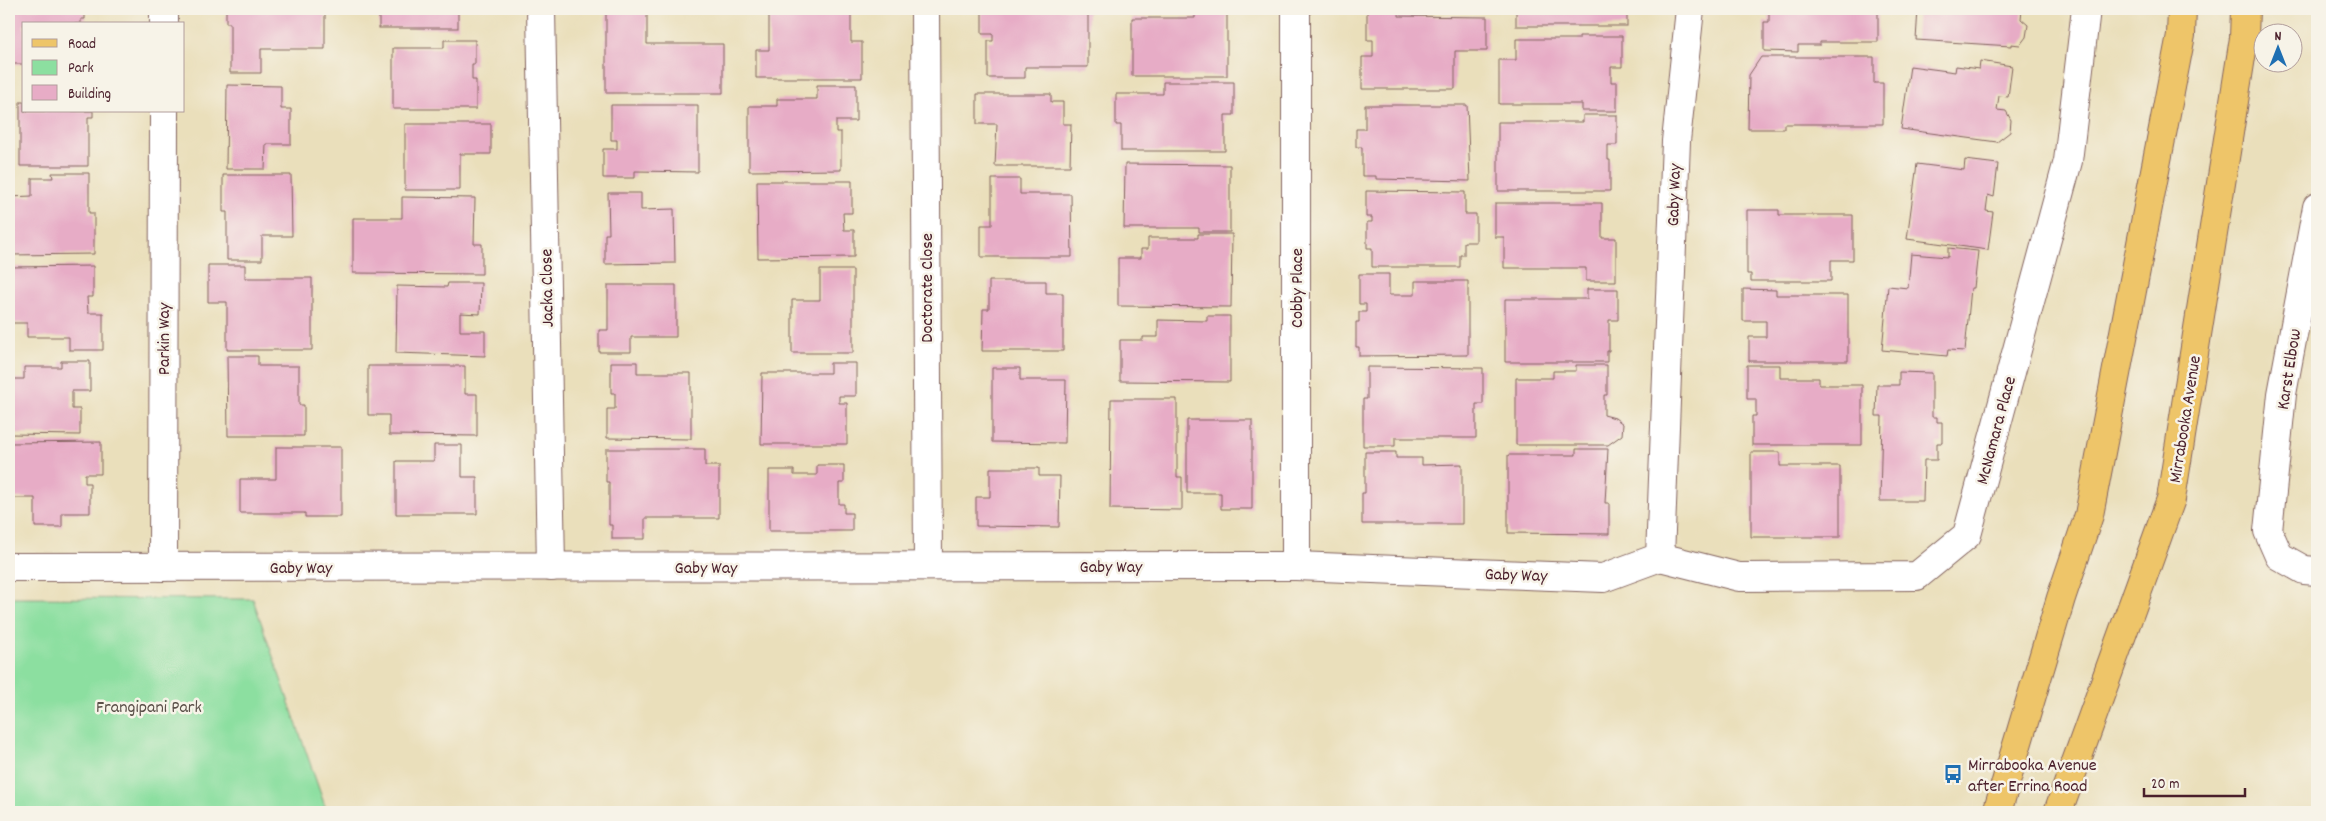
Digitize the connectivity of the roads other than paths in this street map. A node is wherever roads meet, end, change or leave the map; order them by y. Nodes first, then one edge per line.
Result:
1 (164, 9) edge
2 (540, 9) edge
3 (925, 9) edge
4 (1296, 9) edge
5 (1690, 9) edge
6 (2086, 9) edge
7 (2182, 9) edge
8 (2245, 9) edge
9 (164, 22) edge
10 (164, 112) edge
11 (2317, 207) edge
12 (1660, 557) junction
13 (928, 566) junction
14 (1296, 566) junction
15 (9, 567) edge
16 (163, 567) junction
17 (551, 567) junction
18 (2317, 571) edge
19 (1997, 812) edge
20 (2058, 812) edge

1 - 9 street
2 - 17 street, Jacka Close
3 - 13 street, Doctorate Close
4 - 14 street, Cobby Place
5 - 12 street, Gaby Way
6 - 12 street, McNamara Place
7 - 19 main road
8 - 20 main road, Mirrabooka Avenue
10 - 16 street, Parkin Way
11 - 18 street, Karst Elbow
12 - 14 street, Gaby Way
13 - 14 street, Gaby Way
13 - 17 street, Gaby Way
15 - 16 street, Gaby Way
16 - 17 street, Gaby Way

